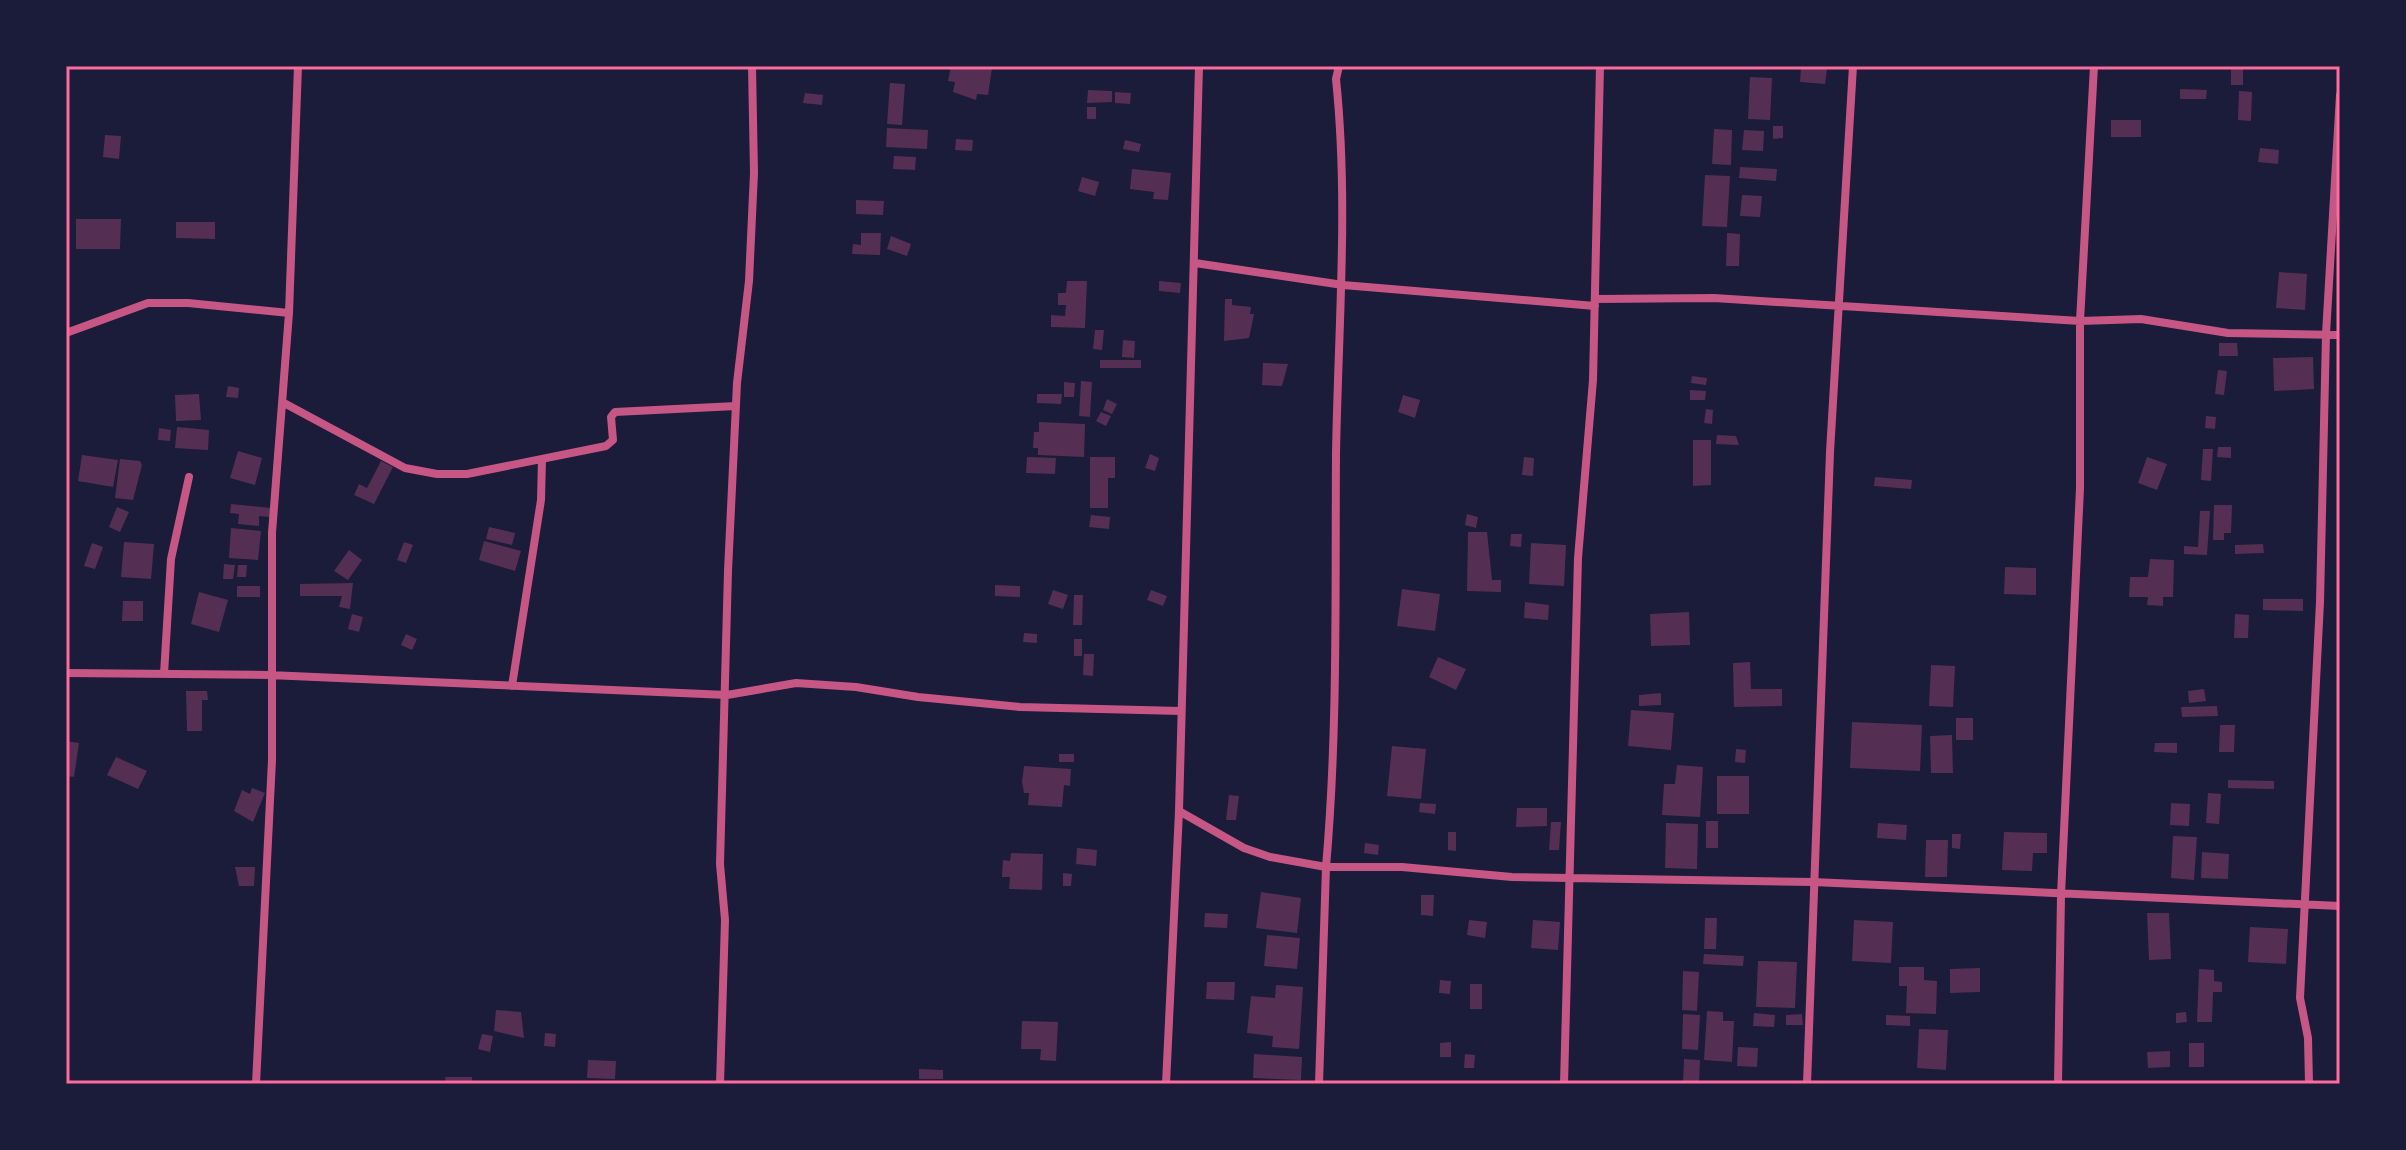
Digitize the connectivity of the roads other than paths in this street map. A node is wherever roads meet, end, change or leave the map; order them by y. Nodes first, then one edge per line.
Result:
1 (298, 66) edge
2 (752, 66) edge
3 (1199, 66) edge
4 (1339, 66) edge
5 (1600, 66) edge
6 (1853, 66) edge
7 (2094, 66) edge
8 (2340, 95) edge
9 (1195, 263) junction
10 (1343, 285) junction
11 (1595, 302) junction
12 (1840, 306) junction
13 (289, 313) junction
14 (2080, 321) junction
15 (66, 333) edge
16 (2326, 334) junction
17 (2340, 335) edge
18 (284, 403) junction
19 (736, 406) junction
20 (542, 459) junction
21 (189, 477) dead end
22 (66, 673) edge
23 (164, 674) junction
24 (269, 675) junction
25 (512, 686) junction
26 (727, 695) junction
27 (1181, 711) junction
28 (1179, 811) junction
29 (1326, 867) junction
30 (1570, 876) junction
31 (1813, 882) junction
32 (2061, 895) junction
33 (2307, 905) junction
34 (2340, 906) edge
35 (256, 1084) edge
36 (720, 1084) edge
37 (1166, 1084) edge
38 (1319, 1084) edge
39 (1564, 1084) edge
40 (1807, 1084) edge
41 (2058, 1084) edge
42 (2309, 1084) edge

1 - 13 street
2 - 19 street
3 - 9 street
4 - 10 street
5 - 11 street
6 - 12 street
7 - 14 street
8 - 16 street
9 - 10 street
9 - 27 street
10 - 11 street
10 - 29 street
11 - 12 street
11 - 30 street
12 - 14 street
12 - 31 street
13 - 15 street
13 - 18 street
14 - 16 street
14 - 32 street
16 - 17 street
16 - 33 street
18 - 20 street
18 - 24 street
19 - 20 street
19 - 26 street
20 - 25 street
21 - 23 street
22 - 23 street
23 - 24 street
24 - 25 street
24 - 35 street
25 - 26 street
26 - 27 street
26 - 36 street
27 - 28 street
28 - 29 street
28 - 37 street
29 - 30 street
29 - 38 street
30 - 31 street
30 - 39 street
31 - 32 street
31 - 40 street
32 - 33 street
32 - 41 street
33 - 34 street
33 - 42 street

